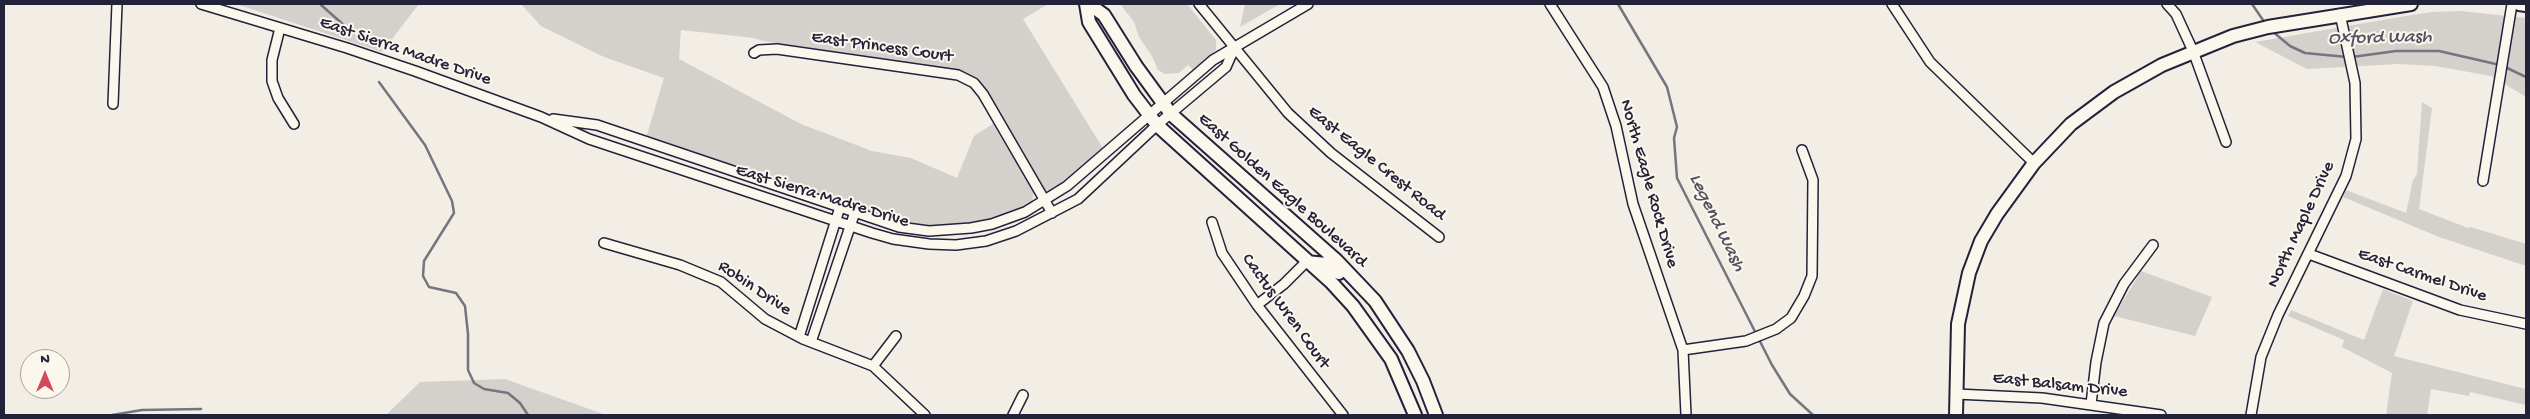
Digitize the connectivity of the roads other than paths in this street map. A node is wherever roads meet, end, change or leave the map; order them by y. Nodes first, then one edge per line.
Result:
1 (117, 4) edge
2 (200, 4) edge
3 (1088, 4) edge
4 (1198, 4) edge
5 (1308, 4) edge
6 (1550, 4) edge
7 (1892, 4) edge
8 (2167, 4) edge
9 (2411, 4) edge
10 (2512, 4) edge
11 (2520, 4) edge
12 (2526, 5) edge
13 (2340, 14) junction
14 (280, 28) junction
15 (1234, 49) junction
16 (2193, 51) junction
17 (754, 53) dead end
18 (113, 104) dead end
19 (1168, 109) junction
20 (1150, 114) junction
21 (541, 117) junction
22 (294, 124) dead end
23 (1157, 125) junction
24 (2226, 142) dead end
25 (1802, 150) dead end
26 (2034, 163) junction
27 (2483, 181) dead end
28 (1044, 201) junction
29 (840, 208) junction
30 (855, 212) junction
31 (1052, 213) junction
32 (836, 221) junction
33 (1212, 222) dead end
34 (851, 226) junction
35 (1440, 237) dead end
36 (604, 243) dead end
37 (2153, 245) dead end
38 (2309, 254) junction
39 (1306, 262) junction
40 (1375, 301) junction
41 (1257, 305) junction
42 (2526, 324) edge
43 (896, 336) dead end
44 (799, 337) junction
45 (811, 342) junction
46 (1683, 350) junction
47 (873, 366) junction
48 (1956, 394) junction
49 (1023, 395) dead end
50 (2091, 404) junction
51 (926, 415) edge
52 (1013, 415) edge
53 (1342, 415) edge
54 (1414, 415) edge
55 (1436, 415) edge
56 (1686, 415) edge
57 (1956, 415) edge
58 (2161, 415) edge
59 (2251, 415) edge

1 - 18 street
2 - 14 street, East Sierra Madre Drive
3 - 19 street, East Golden Eagle Boulevard
3 - 20 street, East Golden Eagle Boulevard
4 - 15 street, East Eagle Crest Road
5 - 15 street
6 - 46 street, North Eagle Rock Drive
7 - 26 street
8 - 16 street
9 - 13 street
10 - 27 street
11 - 12 street
13 - 16 street
13 - 38 street, North Maple Drive
14 - 21 street, East Sierra Madre Drive
14 - 22 street
15 - 19 street
15 - 19 street
15 - 35 street, East Eagle Crest Road
16 - 24 street
16 - 26 street
17 - 28 street, East Princess Court
19 - 20 street, East Sierra Madre Drive
19 - 23 street, East Sierra Madre Drive
19 - 40 street, East Golden Eagle Boulevard
20 - 23 street, East Golden Eagle Boulevard
20 - 28 street, East Sierra Madre Drive
21 - 29 street, East Sierra Madre Drive
21 - 32 street, East Sierra Madre Drive
23 - 31 street, East Sierra Madre Drive
23 - 39 street, East Golden Eagle Boulevard
25 - 46 street
26 - 48 street
28 - 30 street, East Sierra Madre Drive
28 - 31 street, East Princess Court
29 - 30 street, East Sierra Madre Drive
29 - 32 street
30 - 34 street
31 - 34 street, East Sierra Madre Drive
32 - 34 street, East Sierra Madre Drive
32 - 44 street
33 - 41 street, Cactus Wren Court
34 - 45 street
36 - 44 street, Robin Drive
37 - 50 street
38 - 42 street, East Carmel Drive
38 - 59 street, North Maple Drive
39 - 40 street
39 - 41 street
39 - 54 street, East Golden Eagle Boulevard
40 - 55 street, East Golden Eagle Boulevard
41 - 53 street, Cactus Wren Court
43 - 47 street
44 - 45 street, Robin Drive
45 - 47 street, Robin Drive
46 - 56 street, North Eagle Rock Drive
47 - 51 street, Robin Drive
48 - 50 street, East Balsam Drive
48 - 57 street
49 - 52 street
50 - 58 street, East Balsam Drive

